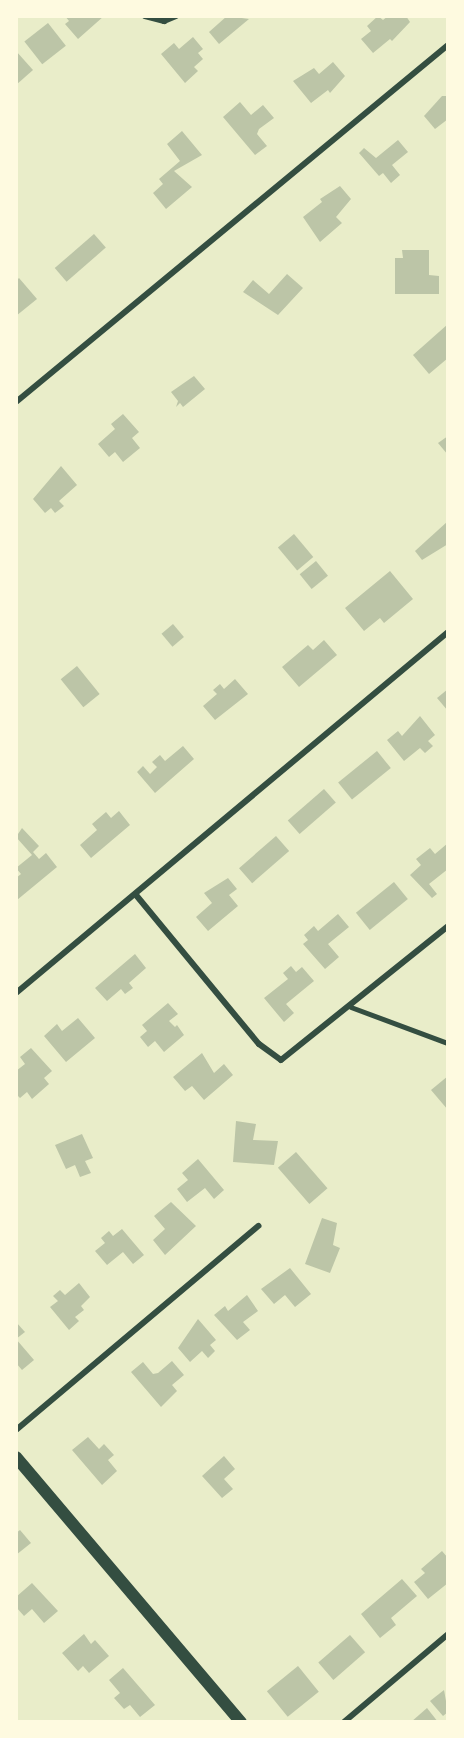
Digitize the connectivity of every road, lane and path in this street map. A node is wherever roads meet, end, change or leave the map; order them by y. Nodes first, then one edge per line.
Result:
1 (145, 16) edge
2 (176, 16) edge
3 (447, 45) edge
4 (16, 402) edge
5 (447, 632) edge
6 (136, 895) junction
7 (447, 926) edge
8 (16, 993) edge
9 (351, 1007) junction
10 (447, 1042) edge
11 (258, 1226) dead end
12 (16, 1430) edge
13 (16, 1457) edge
14 (447, 1634) edge
15 (241, 1722) edge
16 (344, 1722) edge

1 - 2 street
3 - 4 street
5 - 6 street
6 - 8 street
6 - 9 street
7 - 9 street
9 - 10 lane
11 - 12 street
13 - 15 main road
14 - 16 street

